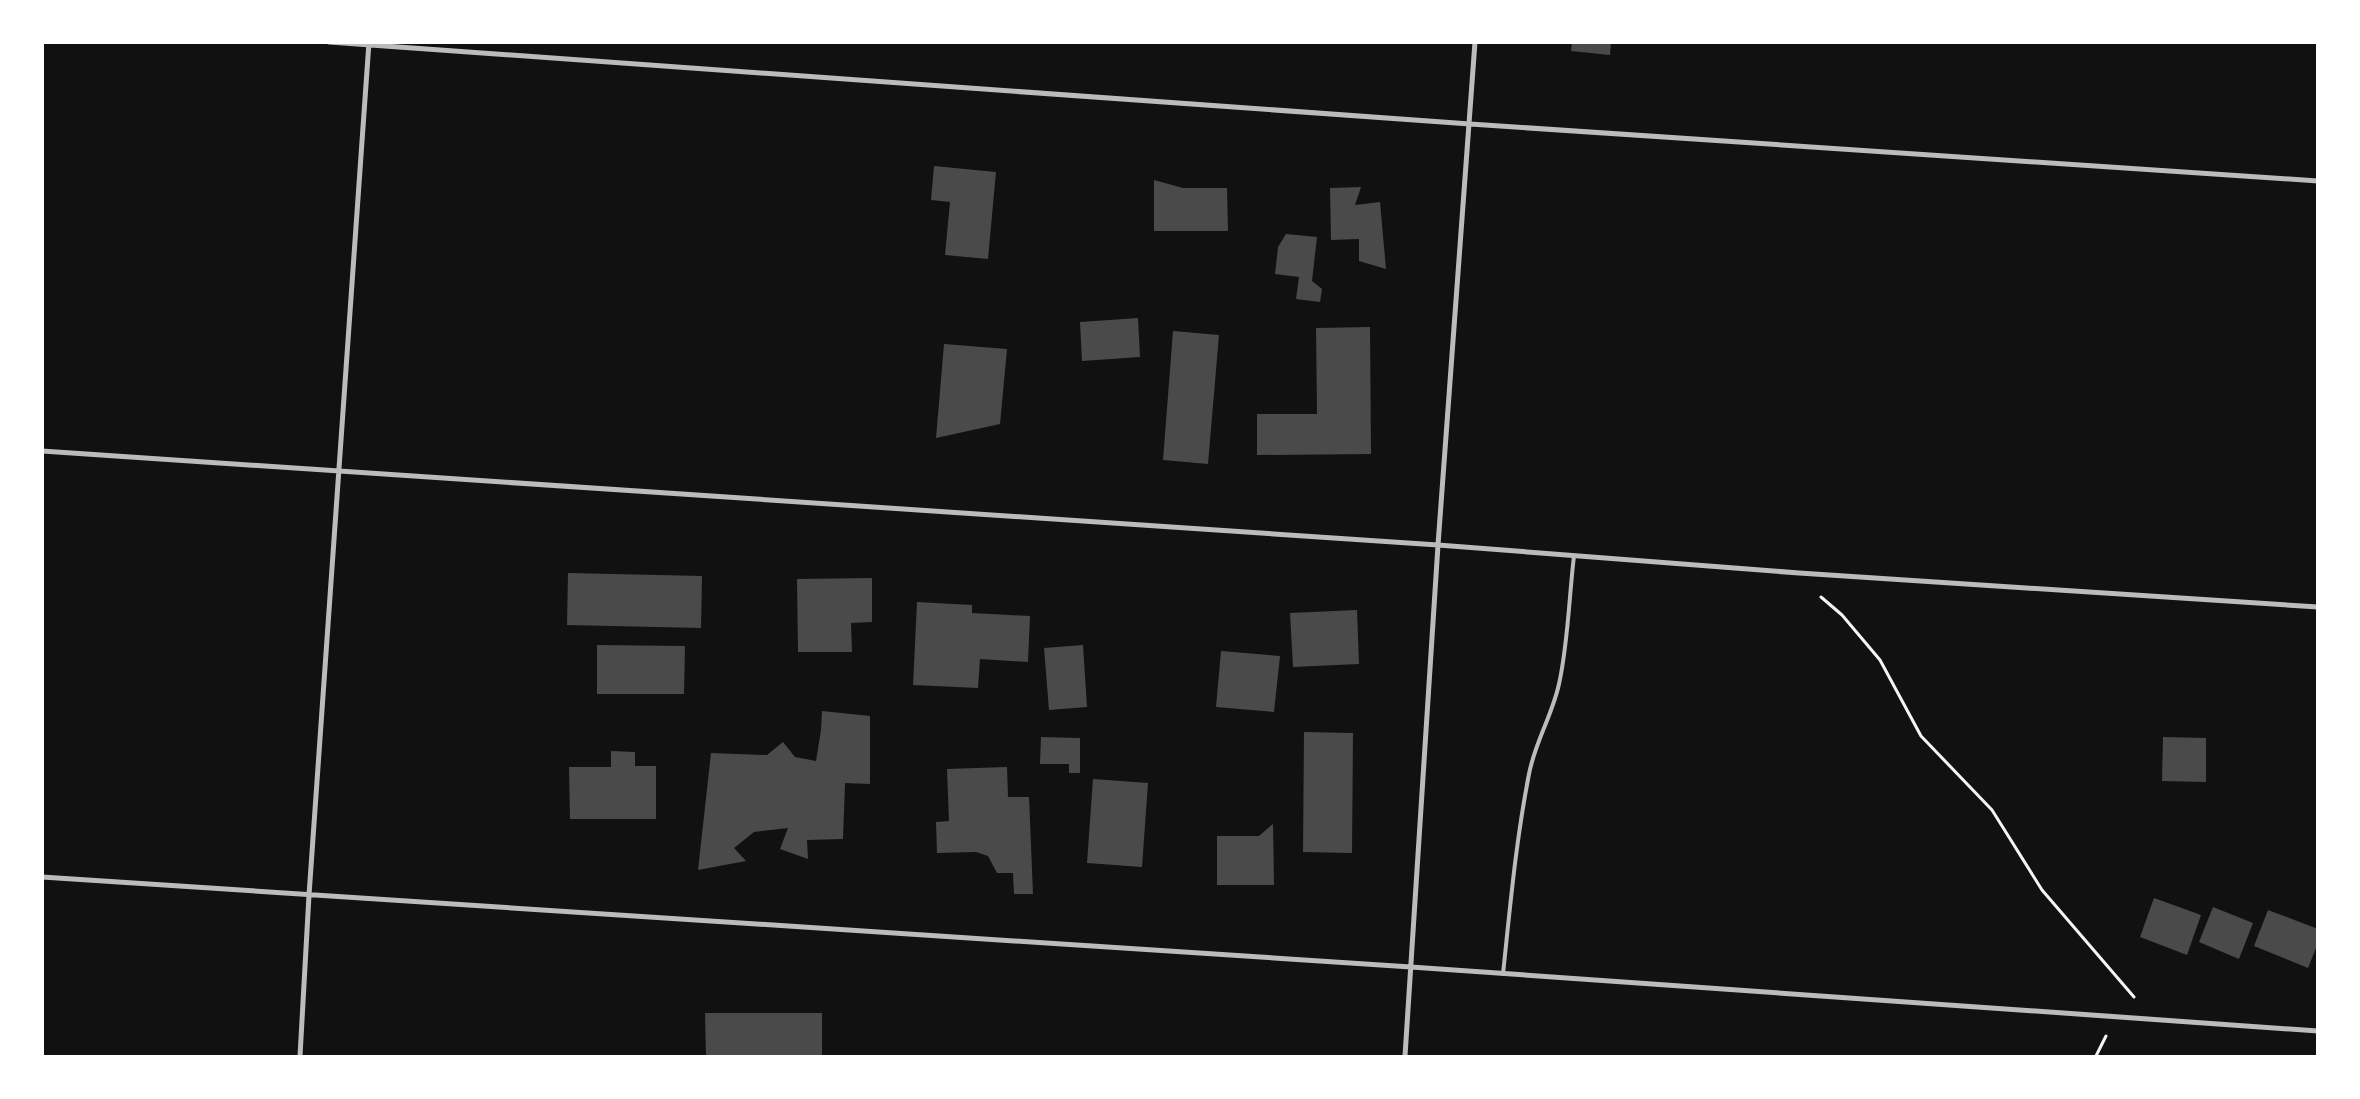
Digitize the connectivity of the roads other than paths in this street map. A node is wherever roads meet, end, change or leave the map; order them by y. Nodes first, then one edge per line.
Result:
1 (329, 42) edge
2 (1475, 42) edge
3 (368, 44) edge
4 (1470, 124) junction
5 (2318, 181) edge
6 (42, 451) edge
7 (338, 471) junction
8 (1438, 545) junction
9 (1574, 556) junction
10 (2318, 607) edge
11 (42, 878) edge
12 (309, 895) junction
13 (1411, 967) junction
14 (1503, 974) junction
15 (2318, 1031) edge
16 (300, 1056) edge
17 (1404, 1056) edge

1 - 3 street
2 - 4 street
3 - 4 street
3 - 7 street
4 - 5 street
4 - 8 street
6 - 7 street
7 - 8 street
7 - 12 street
8 - 9 street
8 - 13 street
9 - 10 street
9 - 14 lane
11 - 12 street
12 - 13 street
12 - 16 street
13 - 14 street
13 - 17 street
14 - 15 street

